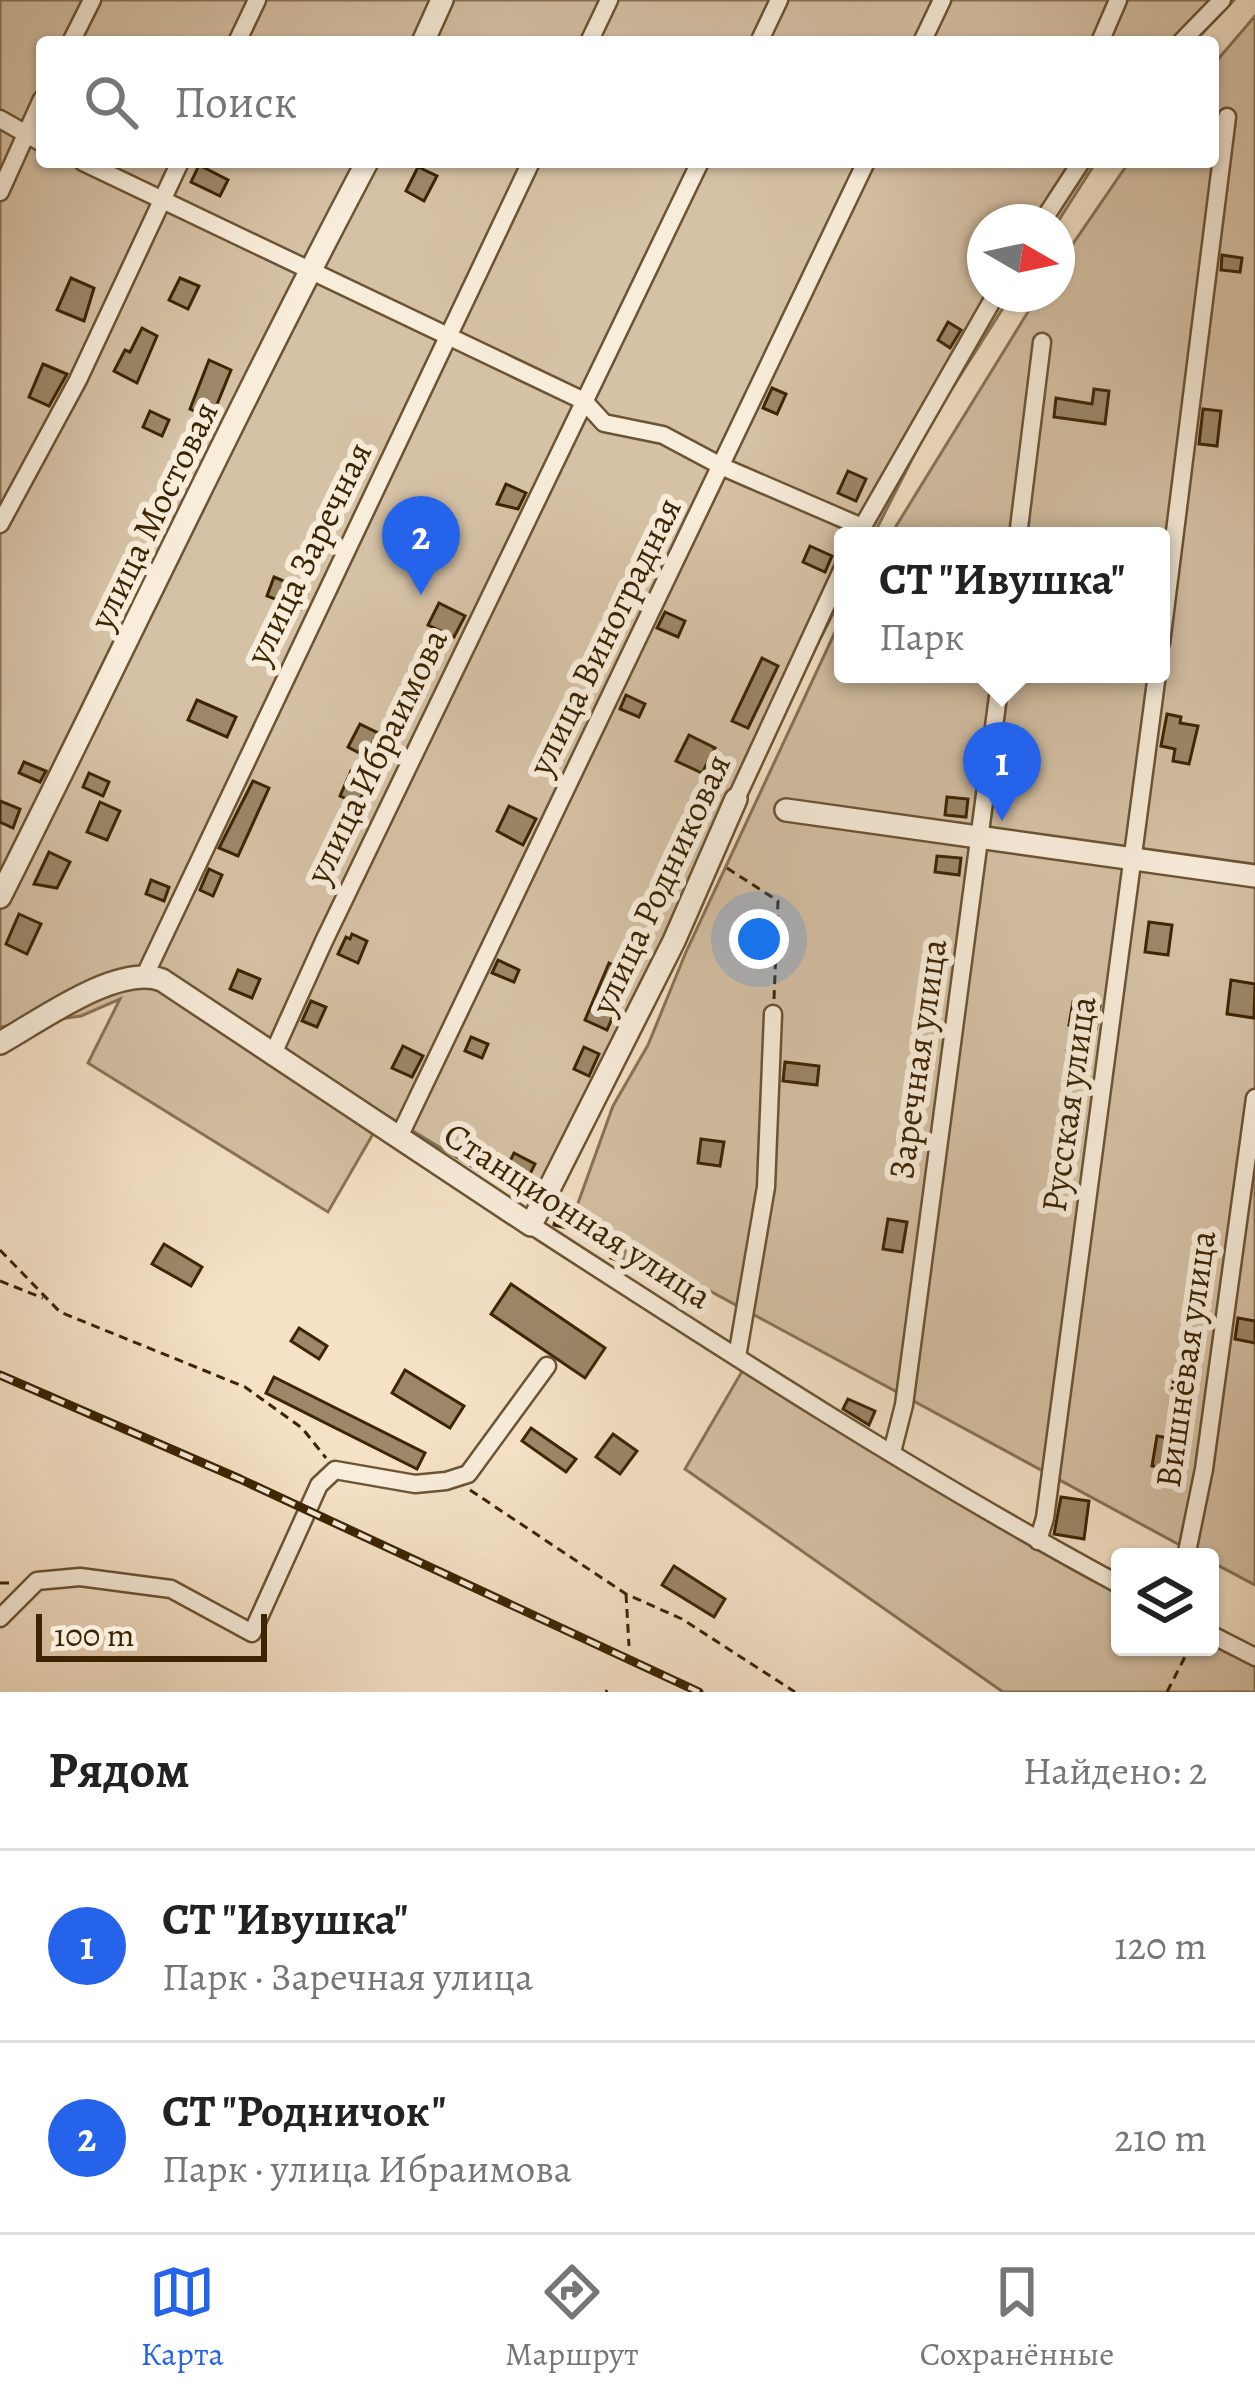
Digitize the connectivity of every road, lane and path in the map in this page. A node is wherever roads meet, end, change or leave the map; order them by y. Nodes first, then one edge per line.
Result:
1 (92, 0) edge
2 (257, 0) edge
3 (442, 0) edge
4 (609, 0) edge
5 (779, 0) edge
6 (942, 0) edge
7 (1118, 0) edge
8 (1222, 0) edge
9 (74, 36) edge
10 (240, 36) edge
11 (426, 36) edge
12 (592, 36) edge
13 (761, 36) edge
14 (925, 36) edge
15 (1103, 36) edge
16 (1187, 36) edge
17 (36, 111) edge
18 (1227, 117) dead end
19 (0, 119) edge
20 (24, 134) junction
21 (36, 139) edge
22 (95, 168) edge
23 (176, 168) edge
24 (365, 168) edge
25 (528, 168) edge
26 (697, 168) edge
27 (863, 168) edge
28 (1077, 168) edge
29 (0, 193) edge
30 (162, 200) junction
31 (1054, 204) edge
32 (311, 268) junction
33 (986, 312) edge
34 (448, 335) junction
35 (1042, 342) dead end
36 (584, 400) junction
37 (723, 467) junction
38 (0, 524) edge
39 (849, 527) edge
40 (863, 527) edge
41 (1019, 527) edge
42 (1170, 571) edge
43 (834, 587) edge
44 (1000, 683) edge
45 (1156, 683) edge
46 (736, 799) joint
47 (787, 810) dead end
48 (981, 837) junction
49 (711, 856) junction
50 (1134, 858) junction
51 (1255, 876) edge
52 (0, 897) edge
53 (146, 973) junction
54 (773, 1014) joint
55 (0, 1043) edge
56 (272, 1057) junction
57 (1255, 1098) edge
58 (399, 1137) junction
59 (531, 1226) junction
60 (0, 1250) edge
61 (0, 1281) edge
62 (47, 1299) junction
63 (737, 1357) junction
64 (547, 1366) dead end
65 (892, 1452) junction
66 (335, 1470) junction
67 (454, 1479) junction
68 (1038, 1541) junction
69 (1188, 1548) edge
70 (1111, 1581) edge
71 (626, 1594) junction
72 (0, 1618) edge
73 (1219, 1639) edge
74 (629, 1646) dead end
75 (1185, 1656) edge
76 (1255, 1657) edge
77 (795, 1692) edge
78 (1167, 1692) edge

1 - 9 street
2 - 10 street
3 - 11 street
4 - 12 street
5 - 13 street
6 - 14 street
7 - 15 street
8 - 16 street
17 - 20 street
18 - 42 street
19 - 20 street
20 - 21 street
20 - 29 street
22 - 30 street
23 - 30 street
24 - 32 street, улица Мостовая
25 - 34 street, улица Заречная
26 - 36 street, улица Ибраимова
27 - 37 street, улица Виноградная
28 - 31 street
30 - 32 street
30 - 38 street
32 - 34 street
32 - 52 street, улица Мостовая
33 - 40 street
34 - 36 street
34 - 53 street, улица Заречная
35 - 41 street
36 - 37 street
36 - 56 street, улица Ибраимова
37 - 39 street
37 - 58 street, улица Виноградная
43 - 46 street, улица Родниковая
44 - 48 street, Заречная улица
45 - 50 street, Русская улица
46 - 49 street, улица Родниковая
47 - 48 street
48 - 50 street
48 - 65 street, Заречная улица
49 - 54 path
49 - 59 street, улица Родниковая
50 - 51 street
50 - 68 street, Русская улица
53 - 55 street
53 - 56 street, Станционная улица
54 - 63 street
56 - 58 street, Станционная улица
57 - 69 street, Вишнёвая улица
58 - 59 street, Станционная улица
59 - 63 street, Станционная улица
60 - 62 path
61 - 62 path
62 - 66 path
63 - 65 street, Станционная улица
64 - 67 street
65 - 68 street, Станционная улица
66 - 67 street
66 - 72 street
67 - 71 path
68 - 70 street, Станционная улица
71 - 74 path
71 - 77 path
73 - 76 street
75 - 78 path

